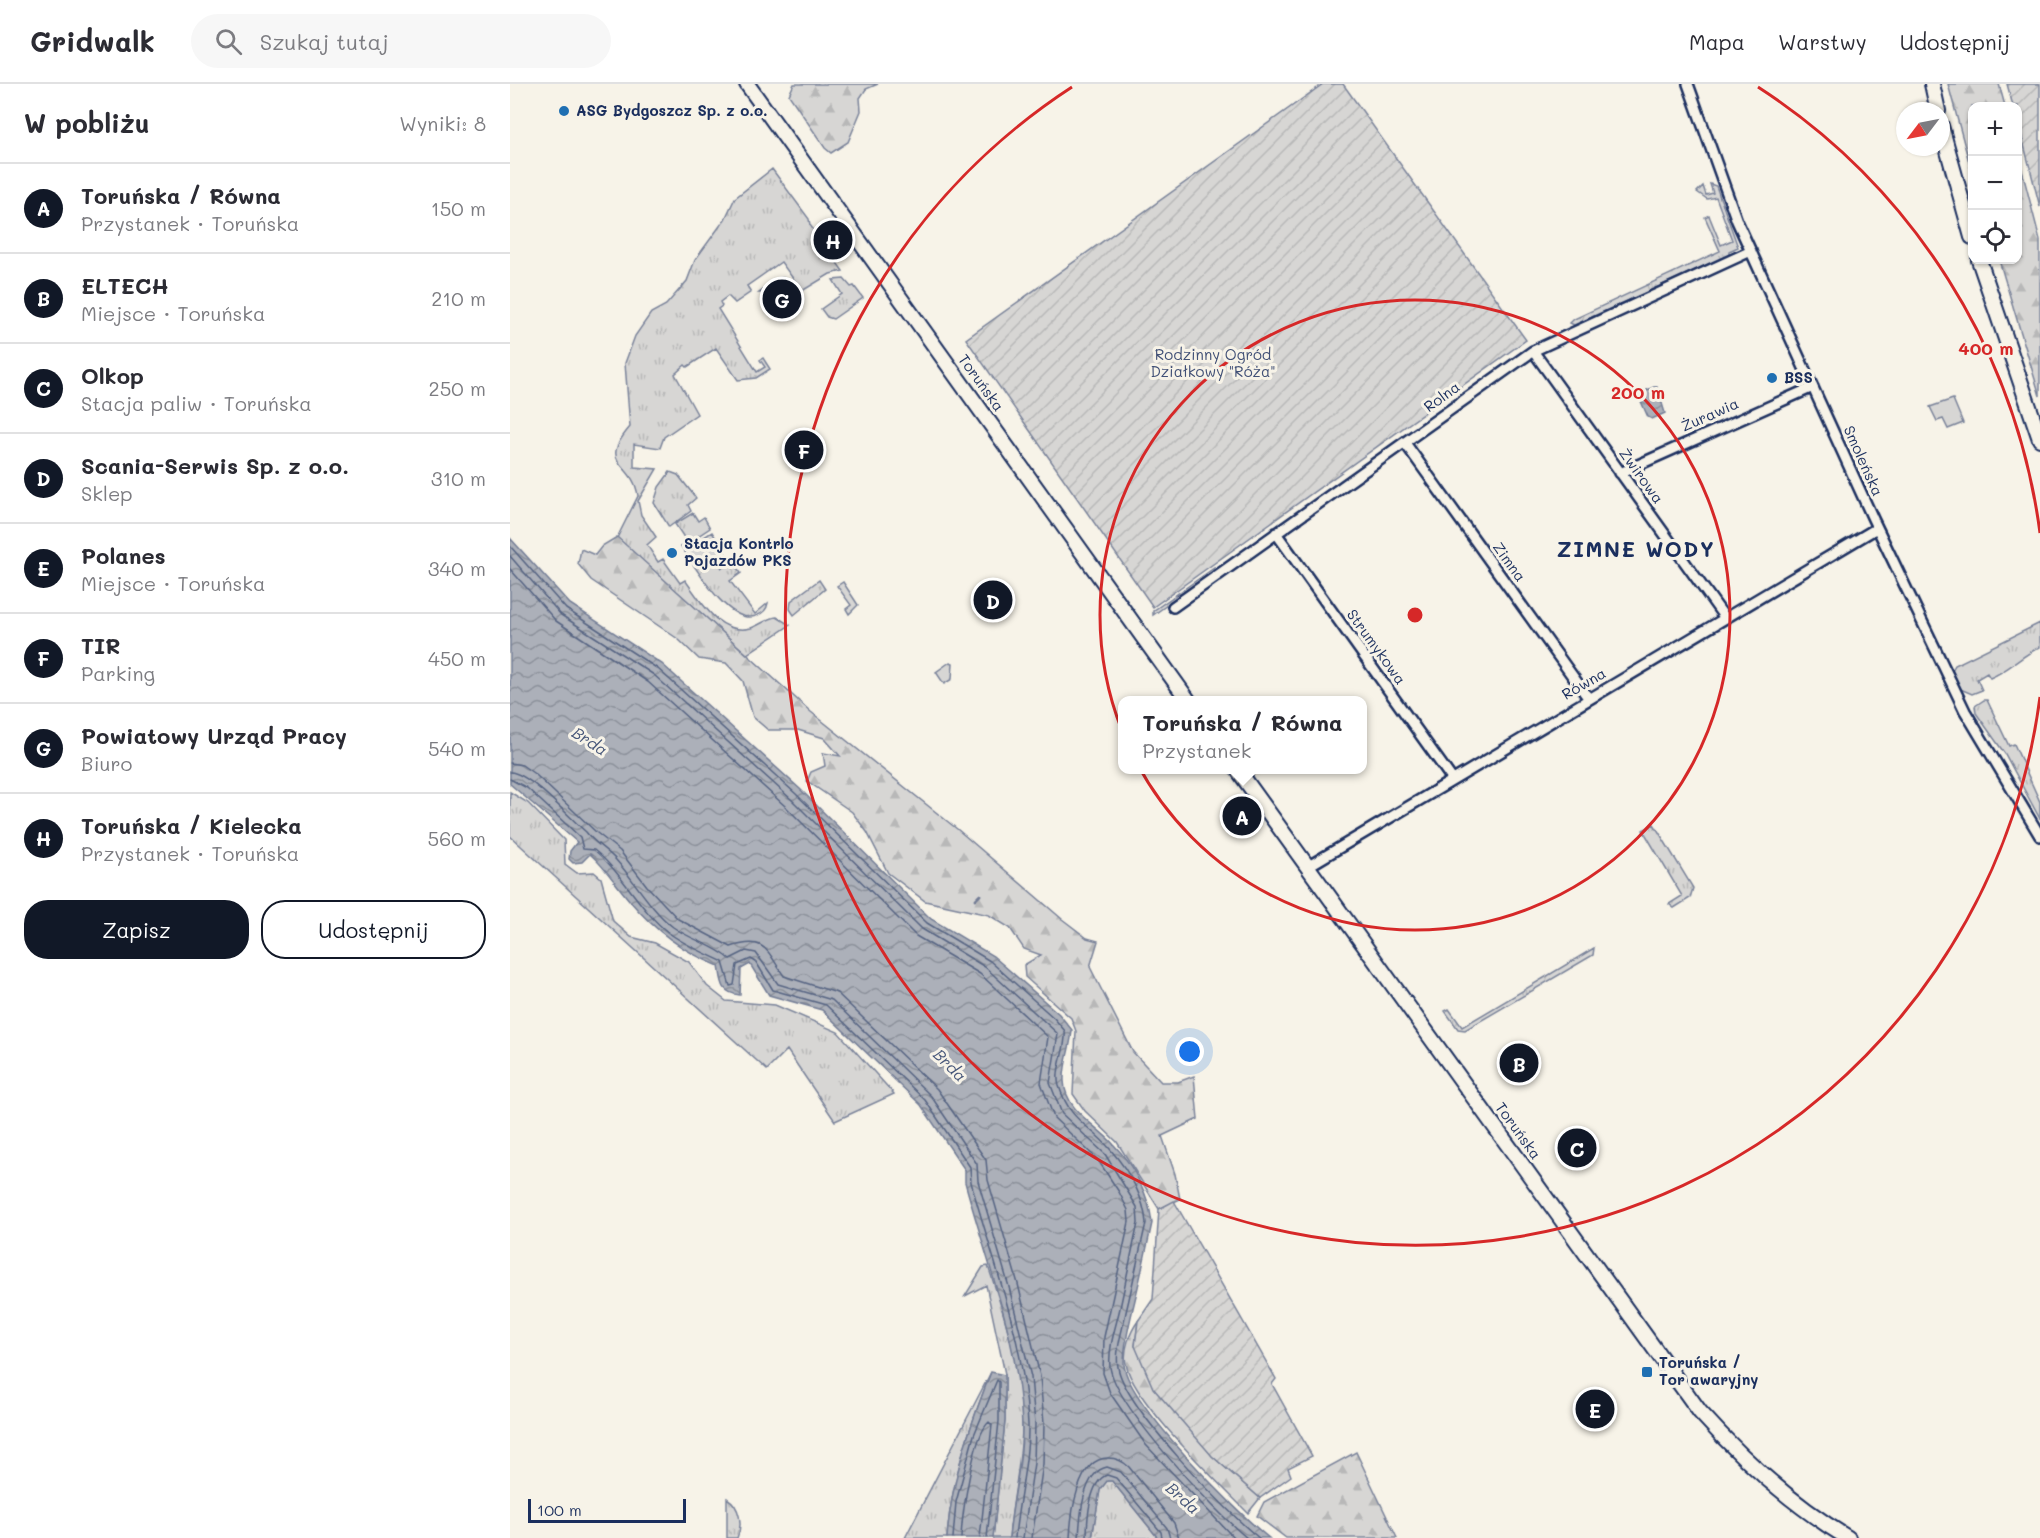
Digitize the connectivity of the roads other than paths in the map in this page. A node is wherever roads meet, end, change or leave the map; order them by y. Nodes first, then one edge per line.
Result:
1 (747, 84) edge
2 (1688, 84) edge
3 (1932, 84) edge
4 (1936, 102) edge
5 (1949, 156) edge
6 (1968, 223) edge
7 (1751, 251) junction
8 (1980, 264) edge
9 (1533, 351) junction
10 (1813, 387) junction
11 (2040, 439) edge
12 (1405, 443) junction
13 (1620, 473) junction
14 (1877, 528) junction
15 (1276, 533) junction
16 (1173, 607) dead end
17 (1725, 618) junction
18 (1185, 696) edge
19 (1589, 699) junction
20 (1241, 774) edge
21 (1452, 778) junction
22 (2040, 836) edge
23 (1307, 867) junction
24 (1848, 1538) edge

1 - 18 street, Toruńska
2 - 7 street, Smoleńska
3 - 4 street
5 - 6 street
7 - 9 street, Rolna
7 - 10 street, Smoleńska
8 - 11 street
9 - 12 street, Rolna
9 - 13 street, Żwirowa
10 - 13 street, Żurawia
10 - 14 street, Smoleńska
12 - 15 street, Rolna
12 - 19 street, Zimna
13 - 17 street, Żwirowa
14 - 17 street, Równa
14 - 22 street, Smoleńska
15 - 16 street, Rolna
15 - 21 street, Strumykowa
17 - 19 street, Równa
19 - 21 street, Równa
20 - 23 street, Toruńska
21 - 23 street, Równa
23 - 24 street, Toruńska

